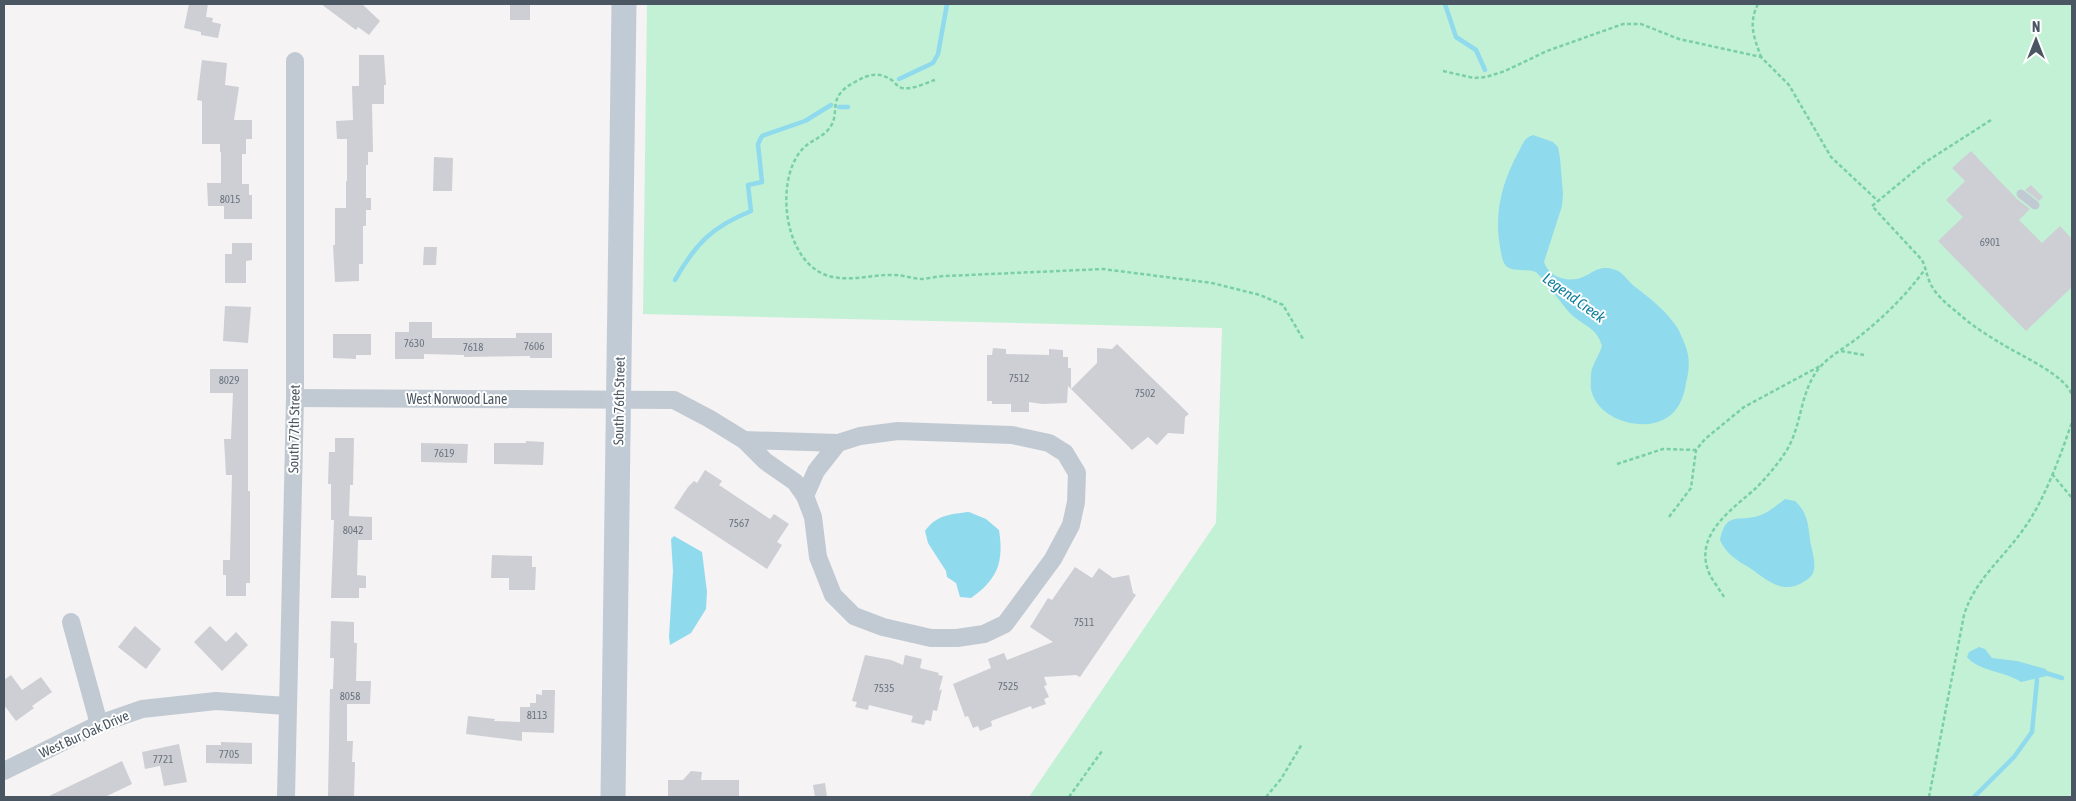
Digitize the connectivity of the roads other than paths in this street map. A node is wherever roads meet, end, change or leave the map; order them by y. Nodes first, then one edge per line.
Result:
1 (624, 4) edge
2 (295, 61) dead end
3 (2020, 194) dead end
4 (2035, 205) dead end
5 (295, 398) junction
6 (619, 400) junction
7 (744, 440) junction
8 (838, 443) junction
9 (805, 496) junction
10 (71, 622) dead end
11 (287, 706) junction
12 (99, 724) junction
13 (4, 771) edge
14 (286, 797) edge
15 (613, 797) edge

1 - 6 main road, South 76th Street
2 - 5 street, South 77th Street
3 - 4 lane
5 - 6 street, West Norwood Lane
5 - 11 street, South 77th Street
6 - 7 street, West Norwood Lane
6 - 15 main road, South 76th Street
7 - 8 street
7 - 9 street, West Norwood Lane
8 - 9 street
8 - 9 street
10 - 12 street
11 - 12 street, West Bur Oak Drive
11 - 14 street, South 77th Street
12 - 13 street, West Bur Oak Drive

